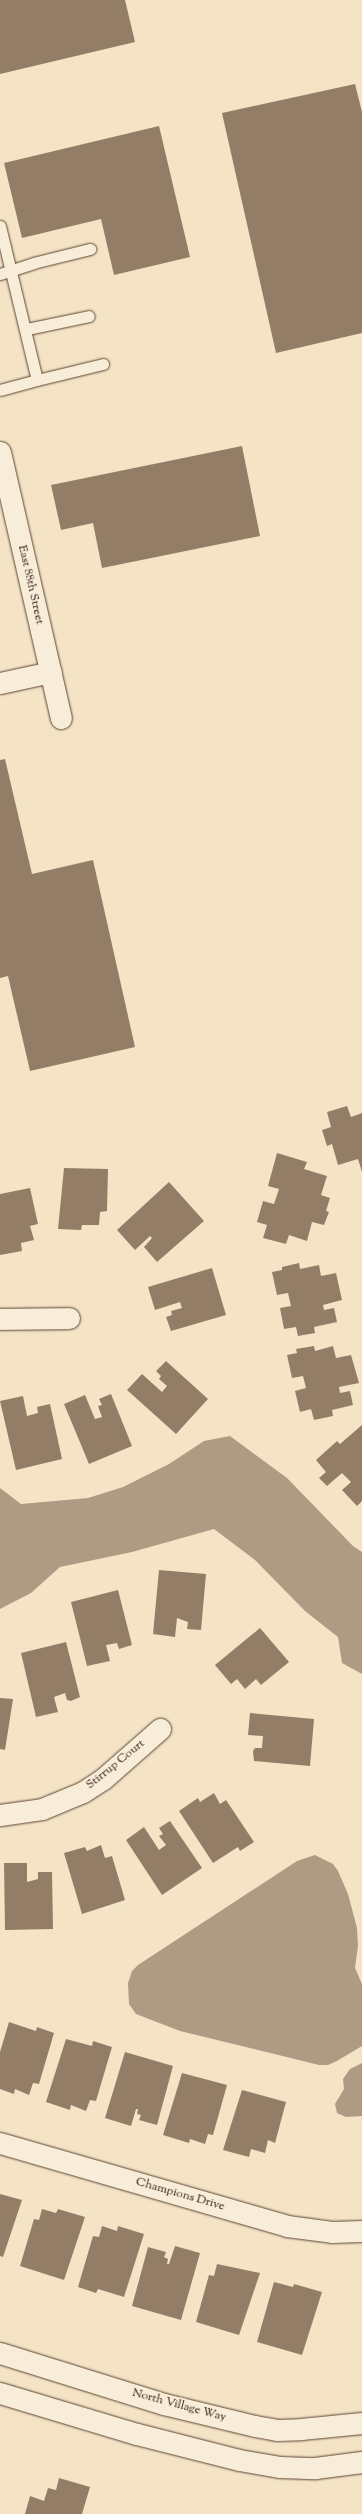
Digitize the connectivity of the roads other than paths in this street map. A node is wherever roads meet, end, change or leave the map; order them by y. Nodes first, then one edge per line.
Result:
1 (0, 226) edge
2 (90, 249) dead end
3 (12, 271) junction
4 (0, 274) edge
5 (89, 316) dead end
6 (26, 329) junction
7 (103, 364) dead end
8 (37, 380) junction
9 (0, 390) edge
10 (0, 452) edge
11 (50, 672) junction
12 (0, 683) edge
13 (61, 718) dead end
14 (69, 1318) dead end
15 (0, 1319) edge
16 (160, 1729) dead end
17 (0, 1815) edge
18 (0, 2143) edge
19 (362, 2231) edge
20 (0, 2353) edge
21 (0, 2394) edge
22 (362, 2423) edge
23 (362, 2462) edge

1 - 3 lane
2 - 3 lane
3 - 4 lane
3 - 6 lane
5 - 6 lane
6 - 8 lane
7 - 8 lane
8 - 9 lane
10 - 11 street, East 88th Street
11 - 12 street
11 - 13 street, East 88th Street
14 - 15 street
16 - 17 street, Stirrup Court
18 - 19 street, Champions Drive
20 - 22 street, North Village Way
21 - 23 street

